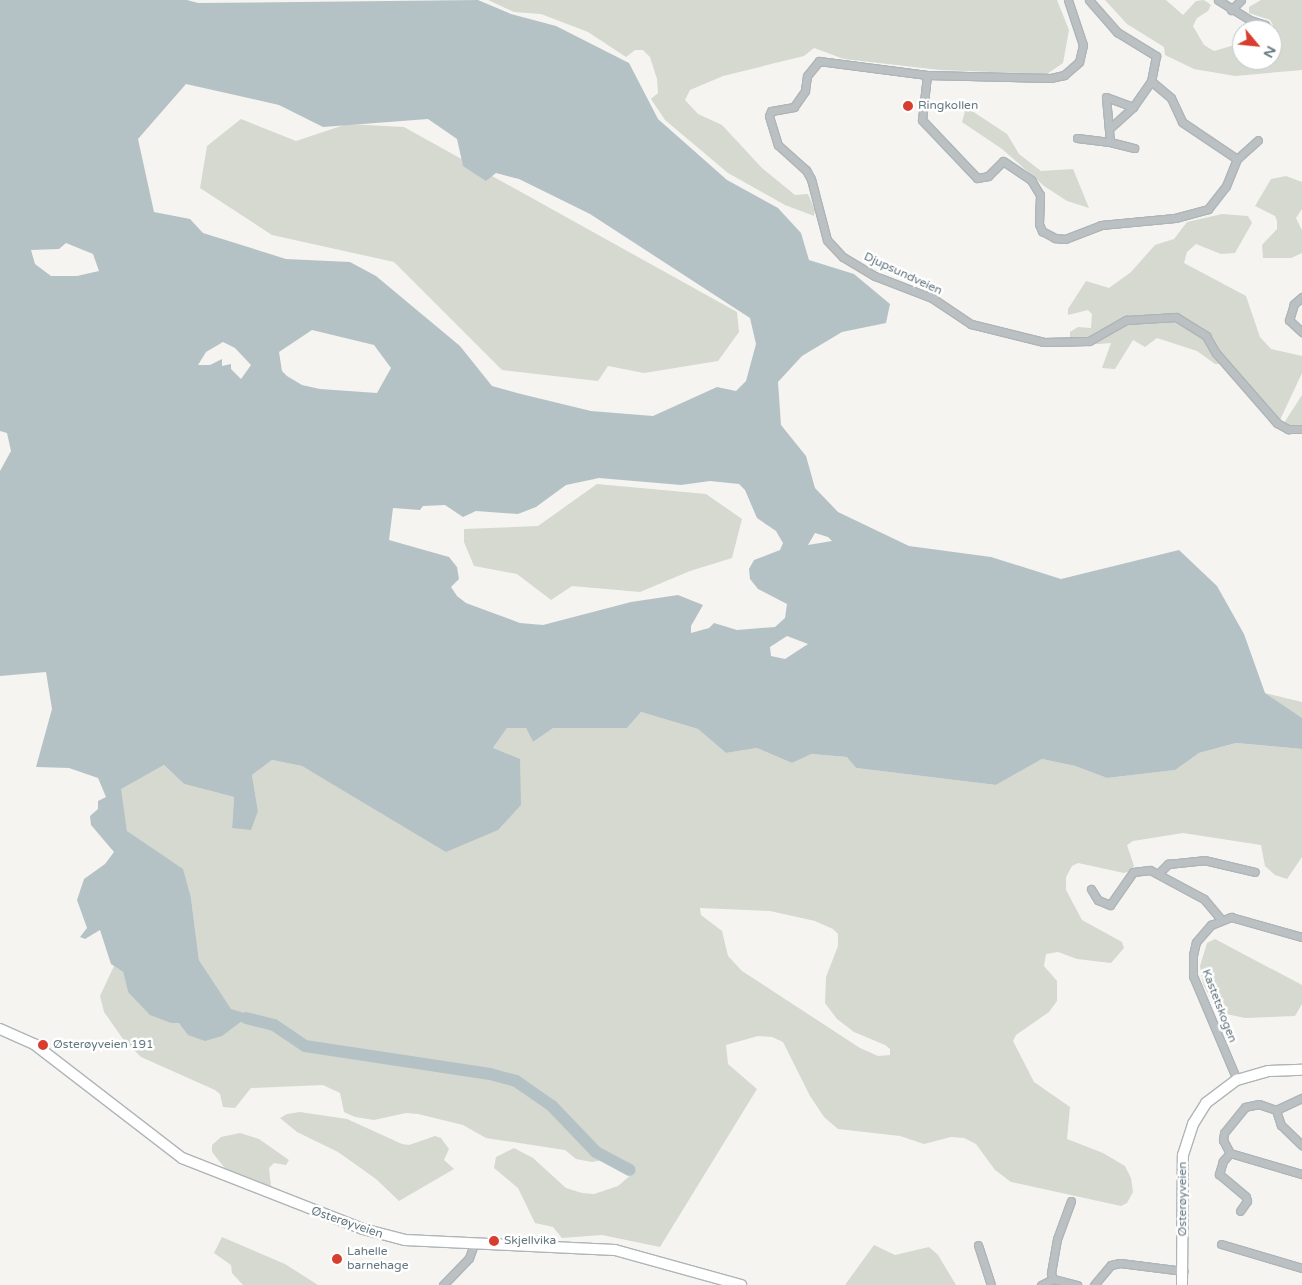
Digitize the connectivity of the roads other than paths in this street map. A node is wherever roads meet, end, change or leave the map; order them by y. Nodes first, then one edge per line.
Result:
1 (1068, 0) edge
2 (1089, 0) edge
3 (1218, 0) edge
4 (1241, 0) edge
5 (1231, 10) junction
6 (1254, 20) edge
7 (927, 75) junction
8 (1151, 81) junction
9 (1133, 107) junction
10 (1110, 128) junction
11 (1077, 138) dead end
12 (1258, 140) dead end
13 (1110, 142) junction
14 (1134, 148) dead end
15 (1238, 159) junction
16 (1302, 297) edge
17 (1302, 332) edge
18 (1302, 429) edge
19 (1255, 872) dead end
20 (1160, 873) junction
21 (1091, 889) dead end
22 (1221, 919) junction
23 (1301, 934) edge
24 (0, 1029) edge
25 (1302, 1070) edge
26 (1237, 1080) junction
27 (1302, 1098) edge
28 (1276, 1110) junction
29 (1302, 1145) edge
30 (1230, 1153) junction
31 (1302, 1174) edge
32 (1071, 1201) dead end
33 (1240, 1211) dead end
34 (474, 1244) junction
35 (1221, 1244) dead end
36 (978, 1245) dead end
37 (1302, 1268) edge
38 (1183, 1271) junction
39 (1053, 1279) junction
40 (444, 1285) edge
41 (741, 1285) edge
42 (990, 1285) edge
43 (1041, 1285) edge
44 (1077, 1285) edge
45 (1094, 1285) edge
46 (1182, 1285) edge

1 - 7 street
2 - 8 street
3 - 5 street
4 - 5 street
5 - 6 street
7 - 15 street
7 - 18 street, Djupsundveien
8 - 9 street
8 - 15 street
9 - 10 street
9 - 10 street
10 - 13 street
11 - 13 street
12 - 15 street
13 - 14 street
16 - 17 street
19 - 20 street
20 - 21 street
20 - 22 street
22 - 23 street
22 - 26 street, Kastetskogen
24 - 34 main road, Østerøyveien
25 - 26 main road, Østerøyveien
26 - 38 main road, Østerøyveien
27 - 28 street
28 - 29 street
28 - 30 street
30 - 31 street
30 - 33 street
32 - 39 street
34 - 40 street
34 - 41 main road, Østerøyveien
35 - 37 street
36 - 42 street
38 - 45 street
38 - 46 main road, Østerøyveien
39 - 43 street
39 - 44 street

